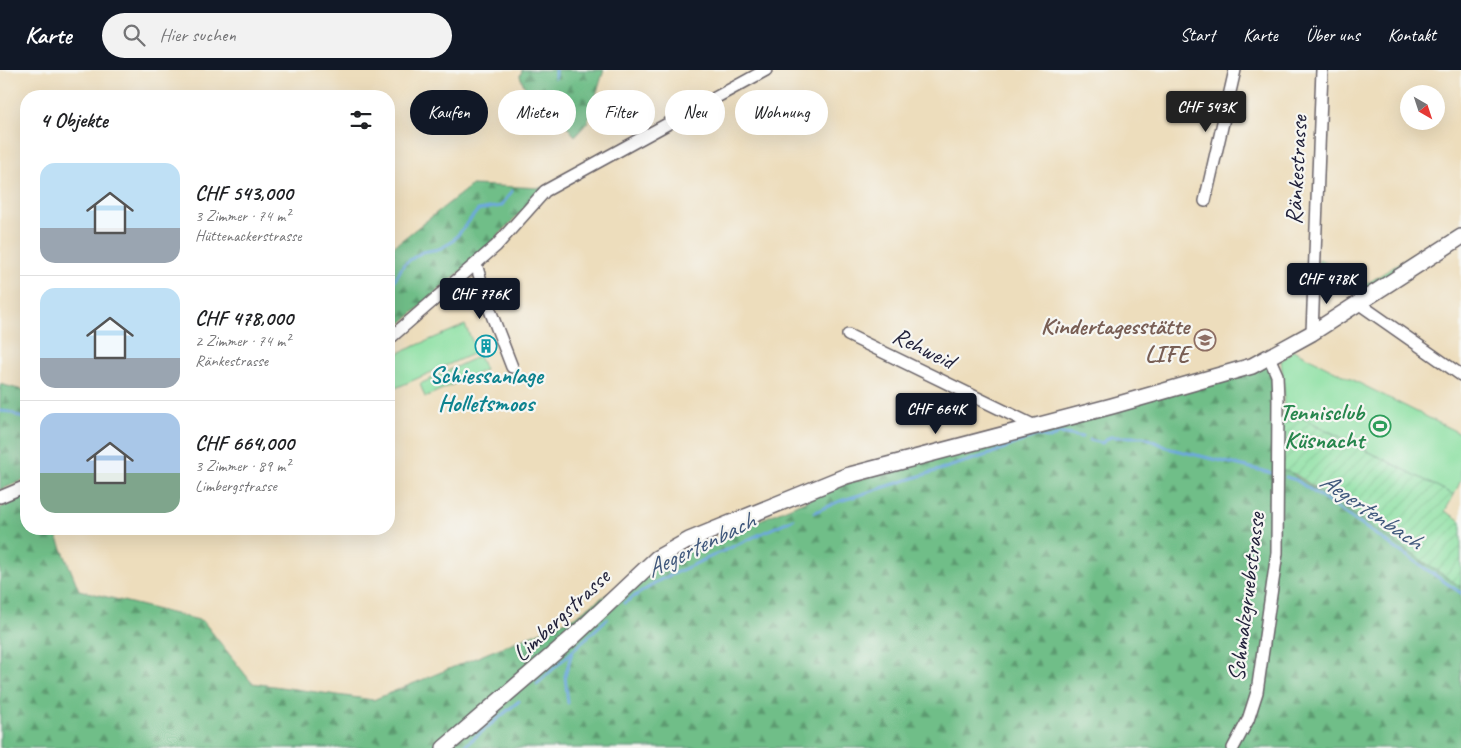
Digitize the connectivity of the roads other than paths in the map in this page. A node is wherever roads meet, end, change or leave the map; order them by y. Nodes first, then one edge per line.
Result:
1 (766, 70) edge
2 (1235, 70) edge
3 (1322, 70) edge
4 (1205, 201) dead end
5 (1461, 237) edge
6 (476, 264) junction
7 (1358, 303) junction
8 (1312, 332) junction
9 (395, 334) edge
10 (848, 335) dead end
11 (1269, 357) junction
12 (512, 367) dead end
13 (1461, 375) edge
14 (1035, 426) junction
15 (20, 489) edge
16 (0, 497) edge
17 (444, 748) edge
18 (1233, 748) edge

1 - 6 street
2 - 4 street
3 - 8 street, Ränkestrasse
5 - 7 street, Limbergstrasse
6 - 9 street
6 - 12 street
7 - 8 street, Limbergstrasse
7 - 13 street
8 - 11 street, Limbergstrasse
10 - 14 street, Rehweid
11 - 14 street, Limbergstrasse
11 - 18 street, Schmalzgruebstrasse
14 - 17 street, Limbergstrasse
15 - 16 street

